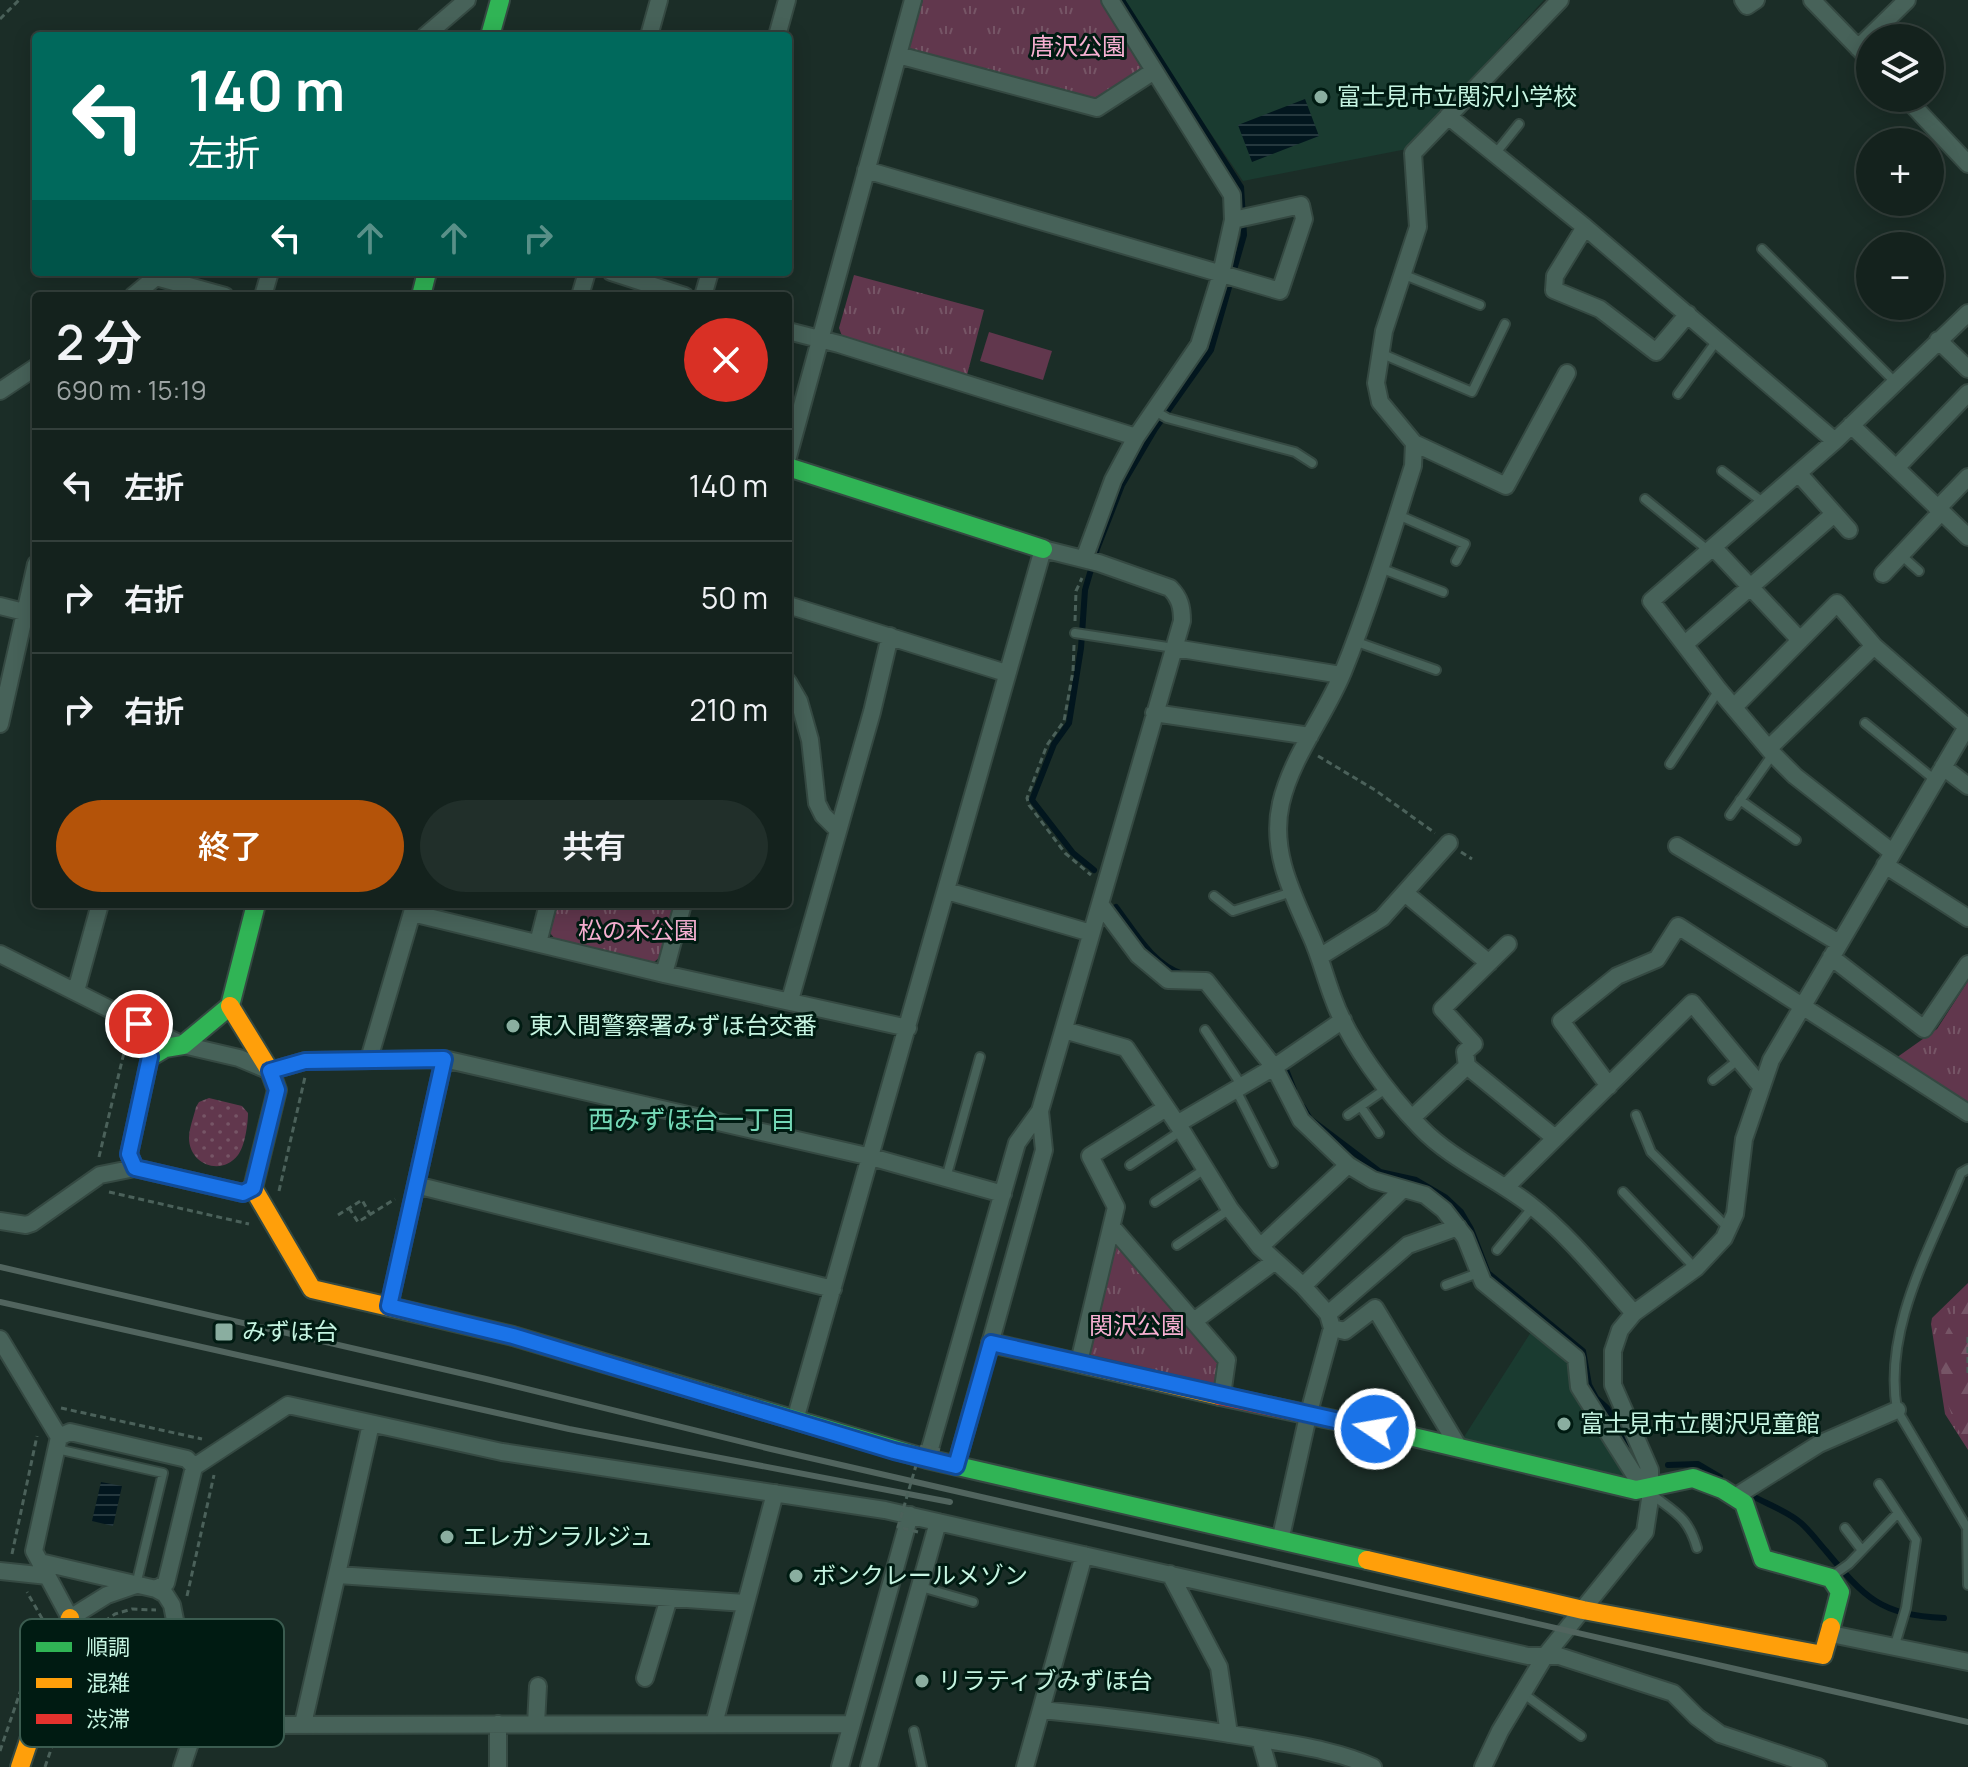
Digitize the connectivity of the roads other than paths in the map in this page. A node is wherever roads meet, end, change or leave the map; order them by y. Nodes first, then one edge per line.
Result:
1 (500, 0) edge
2 (659, 0) edge
3 (787, 0) edge
4 (913, 0) edge
5 (1110, 0) edge
6 (1560, 0) edge
7 (1743, 0) edge
8 (1756, 0) edge
9 (1812, 0) edge
10 (1907, 0) edge
11 (463, 4) edge
12 (1888, 24) edge
13 (430, 32) edge
14 (491, 32) edge
15 (650, 32) edge
16 (778, 32) edge
17 (1856, 46) edge
18 (898, 55) junction
19 (1154, 71) junction
20 (1919, 112) edge
21 (1448, 116) junction
22 (1519, 124) dead end
23 (1495, 154) junction
24 (1968, 164) edge
25 (866, 170) junction
26 (1234, 220) junction
27 (1585, 227) junction
28 (1762, 249) dead end
29 (1402, 274) junction
30 (157, 276) edge
31 (165, 276) edge
32 (623, 276) edge
33 (1228, 276) junction
34 (138, 292) edge
35 (213, 292) edge
36 (673, 292) edge
37 (1480, 305) dead end
38 (1968, 313) edge
39 (1688, 314) junction
40 (1505, 324) dead end
41 (792, 332) edge
42 (821, 339) junction
43 (1718, 339) junction
44 (1938, 340) junction
45 (1380, 353) junction
46 (1968, 369) edge
47 (32, 370) edge
48 (1567, 373) dead end
49 (1895, 382) junction
50 (0, 391) edge
51 (1968, 393) edge
52 (1678, 394) dead end
53 (1160, 414) junction
54 (1851, 425) junction
55 (1136, 437) junction
56 (1835, 441) junction
57 (792, 443) edge
58 (1414, 443) junction
59 (1312, 463) dead end
60 (1897, 467) junction
61 (792, 468) edge
62 (1722, 471) dead end
63 (1799, 474) junction
64 (1968, 477) edge
65 (1645, 499) dead end
66 (1764, 503) junction
67 (1939, 511) junction
68 (1834, 514) junction
69 (1398, 515) junction
70 (1849, 530) dead end
71 (1968, 537) edge
72 (1043, 549) junction
73 (1711, 549) junction
74 (1901, 555) junction
75 (1091, 561) junction
76 (1456, 561) dead end
77 (1379, 567) junction
78 (1919, 571) dead end
79 (1883, 574) dead end
80 (1751, 586) junction
81 (1443, 592) dead end
82 (0, 606) edge
83 (792, 606) edge
84 (30, 614) edge
85 (1080, 634) road end
86 (890, 636) junction
87 (1800, 640) junction
88 (1354, 641) junction
89 (1685, 644) junction
90 (1874, 646) junction
91 (1175, 648) junction
92 (1436, 670) dead end
93 (1006, 673) junction
94 (1341, 675) junction
95 (792, 689) edge
96 (1719, 690) junction
97 (1734, 707) junction
98 (1154, 713) junction
99 (1865, 723) dead end
100 (0, 724) edge
101 (1967, 726) edge
102 (1307, 742) junction
103 (1771, 751) junction
104 (1670, 764) dead end
105 (1939, 774) junction
106 (1968, 786) edge
107 (1740, 800) junction
108 (1730, 815) dead end
109 (838, 830) junction
110 (1796, 840) dead end
111 (1449, 843) road end
112 (1677, 846) dead end
113 (1888, 858) junction
114 (947, 891) junction
115 (1292, 892) junction
116 (1405, 893) junction
117 (1214, 896) dead end
118 (1100, 904) junction
119 (99, 908) edge
120 (255, 908) edge
121 (413, 908) edge
122 (547, 908) edge
123 (682, 908) edge
124 (1968, 918) edge
125 (1091, 933) junction
126 (538, 943) junction
127 (1508, 944) dead end
128 (1835, 950) junction
129 (1321, 956) junction
130 (1, 958) edge
131 (1489, 963) junction
132 (1968, 964) edge
133 (664, 974) junction
134 (76, 991) junction
135 (790, 1000) junction
136 (1803, 1005) junction
137 (230, 1006) junction
138 (1343, 1020) junction
139 (908, 1028) junction
140 (133, 1030) junction
141 (1064, 1030) junction
142 (1205, 1030) dead end
143 (183, 1045) junction
144 (150, 1057) junction
145 (980, 1057) dead end
146 (369, 1059) junction
147 (444, 1059) junction
148 (1738, 1060) junction
149 (1278, 1064) junction
150 (1467, 1066) junction
151 (270, 1071) junction
152 (1713, 1080) dead end
153 (1760, 1085) junction
154 (1609, 1086) junction
155 (1388, 1087) junction
156 (1239, 1088) junction
157 (1361, 1107) junction
158 (1166, 1108) junction
159 (1040, 1111) junction
160 (1968, 1113) edge
161 (1348, 1115) dead end
162 (1636, 1115) dead end
163 (1412, 1118) junction
164 (1180, 1127) junction
165 (1379, 1133) dead end
166 (1555, 1138) junction
167 (871, 1157) junction
168 (1273, 1163) dead end
169 (1130, 1165) dead end
170 (1348, 1165) junction
171 (135, 1168) junction
172 (1205, 1169) junction
173 (1968, 1169) edge
174 (946, 1178) junction
175 (416, 1186) junction
176 (1506, 1187) junction
177 (253, 1188) junction
178 (1403, 1189) junction
179 (1623, 1192) dead end
180 (1003, 1194) junction
181 (1155, 1202) dead end
182 (1533, 1207) junction
183 (1230, 1209) junction
184 (0, 1221) edge
185 (1112, 1227) junction
186 (1458, 1227) junction
187 (1729, 1228) junction
188 (1177, 1245) dead end
189 (1260, 1247) junction
190 (1497, 1250) dead end
191 (1275, 1261) junction
192 (1696, 1268) junction
193 (1478, 1273) junction
194 (1446, 1285) dead end
195 (1303, 1286) junction
196 (833, 1289) junction
197 (389, 1306) junction
198 (1634, 1313) junction
199 (1194, 1321) junction
200 (1330, 1321) junction
201 (0, 1339) edge
202 (991, 1343) junction
203 (1079, 1362) junction
204 (1222, 1395) junction
205 (1897, 1410) junction
206 (1308, 1416) junction
207 (795, 1420) junction
208 (371, 1424) junction
209 (58, 1443) junction
210 (1458, 1446) junction
211 (934, 1455) junction
212 (956, 1466) junction
213 (194, 1467) junction
214 (1879, 1484) dead end
215 (1651, 1489) junction
216 (775, 1493) junction
217 (1736, 1496) junction
218 (1898, 1513) junction
219 (910, 1515) junction
220 (938, 1522) junction
221 (1845, 1528) dead end
222 (1280, 1541) junction
223 (1697, 1548) dead end
224 (1861, 1549) junction
225 (1084, 1555) junction
226 (6, 1564) edge
227 (44, 1569) junction
228 (1170, 1574) junction
229 (338, 1575) junction
230 (1833, 1576) junction
231 (136, 1585) junction
232 (1968, 1585) edge
233 (921, 1587) junction
234 (156, 1589) junction
235 (669, 1598) junction
236 (973, 1602) dead end
237 (745, 1603) junction
238 (1583, 1610) junction
239 (70, 1618) joint
240 (175, 1619) edge
241 (1831, 1634) junction
242 (1894, 1648) junction
243 (1545, 1656) junction
244 (1968, 1662) edge
245 (645, 1678) dead end
246 (538, 1686) dead end
247 (1524, 1694) junction
248 (1042, 1710) junction
249 (284, 1724) edge
250 (303, 1724) junction
251 (498, 1724) junction
252 (536, 1724) junction
253 (714, 1724) junction
254 (851, 1724) junction
255 (914, 1731) dead end
256 (1229, 1734) junction
257 (1581, 1736) dead end
258 (1260, 1739) junction
259 (27, 1747) edge
260 (189, 1747) edge
261 (20, 1767) edge
262 (182, 1767) edge
263 (498, 1767) edge
264 (840, 1767) edge
265 (869, 1767) edge
266 (922, 1767) edge
267 (1025, 1767) edge
268 (1268, 1767) edge
269 (1373, 1767) edge
270 (1483, 1767) edge
271 (1818, 1767) edge

1 - 14 street
2 - 15 street
3 - 16 street
4 - 18 street
5 - 19 street
6 - 21 street
7 - 8 street
9 - 17 street
10 - 12 street
11 - 13 street
18 - 19 street
18 - 25 street
19 - 26 street
20 - 24 street
21 - 23 street
21 - 29 street
22 - 23 lane
23 - 27 street
25 - 33 street
25 - 42 street
26 - 33 street
26 - 33 street
27 - 39 street
27 - 39 street
28 - 49 lane
29 - 37 lane
29 - 45 street
30 - 34 street
31 - 35 street
32 - 36 street
33 - 53 street
38 - 44 street
39 - 43 street
40 - 45 lane
41 - 42 street
42 - 55 street
42 - 57 street
43 - 52 lane
43 - 56 street
44 - 46 street
44 - 49 street
45 - 58 street
47 - 50 street
48 - 58 street
49 - 54 street
51 - 60 street
53 - 55 street
53 - 59 lane
54 - 56 street
54 - 60 street
55 - 75 street
56 - 63 street
58 - 69 street
60 - 67 street
61 - 72 street
62 - 66 lane
63 - 66 street
63 - 68 street
64 - 67 street
65 - 73 lane
66 - 73 street
67 - 71 street
67 - 74 street
68 - 70 street
68 - 80 street
69 - 76 lane
69 - 77 street
72 - 75 street
72 - 93 street
73 - 80 street
73 - 89 street
74 - 78 lane
74 - 79 street
75 - 91 street
77 - 81 lane
77 - 88 street
80 - 87 street
80 - 89 street
82 - 84 street
83 - 86 street
84 - 100 street
85 - 91 lane
86 - 93 street
86 - 109 street
87 - 90 street
87 - 97 street
88 - 92 lane
88 - 94 street
89 - 96 street
90 - 101 street
90 - 103 street
91 - 94 street
91 - 98 street
93 - 114 street
94 - 102 street
95 - 109 street
96 - 97 street
96 - 104 lane
97 - 103 street
98 - 102 street
98 - 118 street
99 - 105 lane
101 - 105 street
102 - 115 street
103 - 107 lane
103 - 113 street
105 - 106 street
105 - 113 street
107 - 108 lane
107 - 110 lane
109 - 135 street
111 - 116 street
112 - 128 street
113 - 124 street
113 - 128 street
114 - 125 street
114 - 139 street
115 - 117 lane
115 - 129 street
116 - 129 street
116 - 131 street
118 - 125 street
118 - 149 street
119 - 134 street
120 - 137 street
121 - 126 street
121 - 146 street
122 - 126 street
123 - 133 street
125 - 141 street
126 - 133 street
127 - 131 street
128 - 132 street
128 - 136 street
129 - 138 street
130 - 134 street
131 - 150 street
133 - 135 street
134 - 140 street
135 - 139 street
136 - 153 street
136 - 154 street
136 - 160 street
137 - 143 street
137 - 151 street
138 - 149 street
138 - 155 street
139 - 167 street
140 - 143 street
140 - 144 street
141 - 158 street
141 - 159 street
142 - 156 lane
143 - 144 street
143 - 151 street
144 - 171 street
145 - 174 lane
146 - 147 street
146 - 151 street
147 - 167 street
147 - 175 street
148 - 152 lane
148 - 153 street
148 - 154 street
149 - 156 street
149 - 170 street
150 - 163 street
150 - 166 street
151 - 177 street
153 - 187 street
154 - 166 street
155 - 157 lane
155 - 163 street
156 - 164 street
156 - 168 lane
157 - 161 lane
157 - 165 lane
158 - 164 street
158 - 185 street
159 - 180 street
159 - 202 street
162 - 187 lane
163 - 176 street
164 - 169 lane
164 - 172 street
166 - 176 street
167 - 174 street
167 - 196 street
170 - 178 street
170 - 189 street
171 - 177 street
171 - 184 street
172 - 181 lane
172 - 183 street
173 - 205 lane
174 - 180 street
175 - 196 street
175 - 197 street
176 - 182 street
177 - 197 street
178 - 186 street
178 - 195 street
179 - 192 lane
180 - 211 street
182 - 190 lane
182 - 198 street
183 - 188 lane
183 - 189 street
185 - 199 street
185 - 203 street
186 - 193 street
186 - 200 street
187 - 192 street
189 - 191 street
191 - 195 street
191 - 199 street
192 - 198 street
193 - 194 lane
193 - 215 street
195 - 200 street
196 - 207 street
197 - 207 street
198 - 215 street
199 - 204 street
200 - 206 street
200 - 210 street
201 - 209 street
202 - 203 street
202 - 212 street
203 - 204 street
204 - 206 street
205 - 217 street
205 - 232 lane
206 - 210 street
206 - 222 street
207 - 211 street
208 - 213 street
208 - 216 street
208 - 229 street
209 - 213 street
209 - 227 street
209 - 231 lane
210 - 215 street
211 - 212 street
212 - 222 street
213 - 234 street
214 - 218 lane
215 - 217 street
215 - 223 lane
215 - 238 street
216 - 219 street
216 - 237 street
217 - 230 street
218 - 224 lane
218 - 242 lane
219 - 220 street
219 - 254 street
220 - 225 street
220 - 233 street
221 - 224 lane
222 - 238 street
224 - 230 lane
225 - 228 street
225 - 248 street
226 - 227 street
227 - 231 street
227 - 239 street
228 - 243 street
228 - 256 street
229 - 235 street
229 - 250 street
230 - 241 street
231 - 234 street
231 - 239 street
233 - 236 lane
233 - 265 street
234 - 240 street
235 - 237 street
235 - 245 street
237 - 253 street
238 - 241 street
238 - 243 street
241 - 242 street
242 - 244 street
243 - 247 street
243 - 271 street
246 - 252 street
247 - 257 lane
247 - 270 street
248 - 256 street
248 - 267 street
249 - 250 street
250 - 251 street
251 - 252 street
251 - 263 street
252 - 253 street
253 - 254 street
254 - 264 street
255 - 266 lane
256 - 258 street
258 - 268 street
258 - 269 street
259 - 261 street
260 - 262 street

